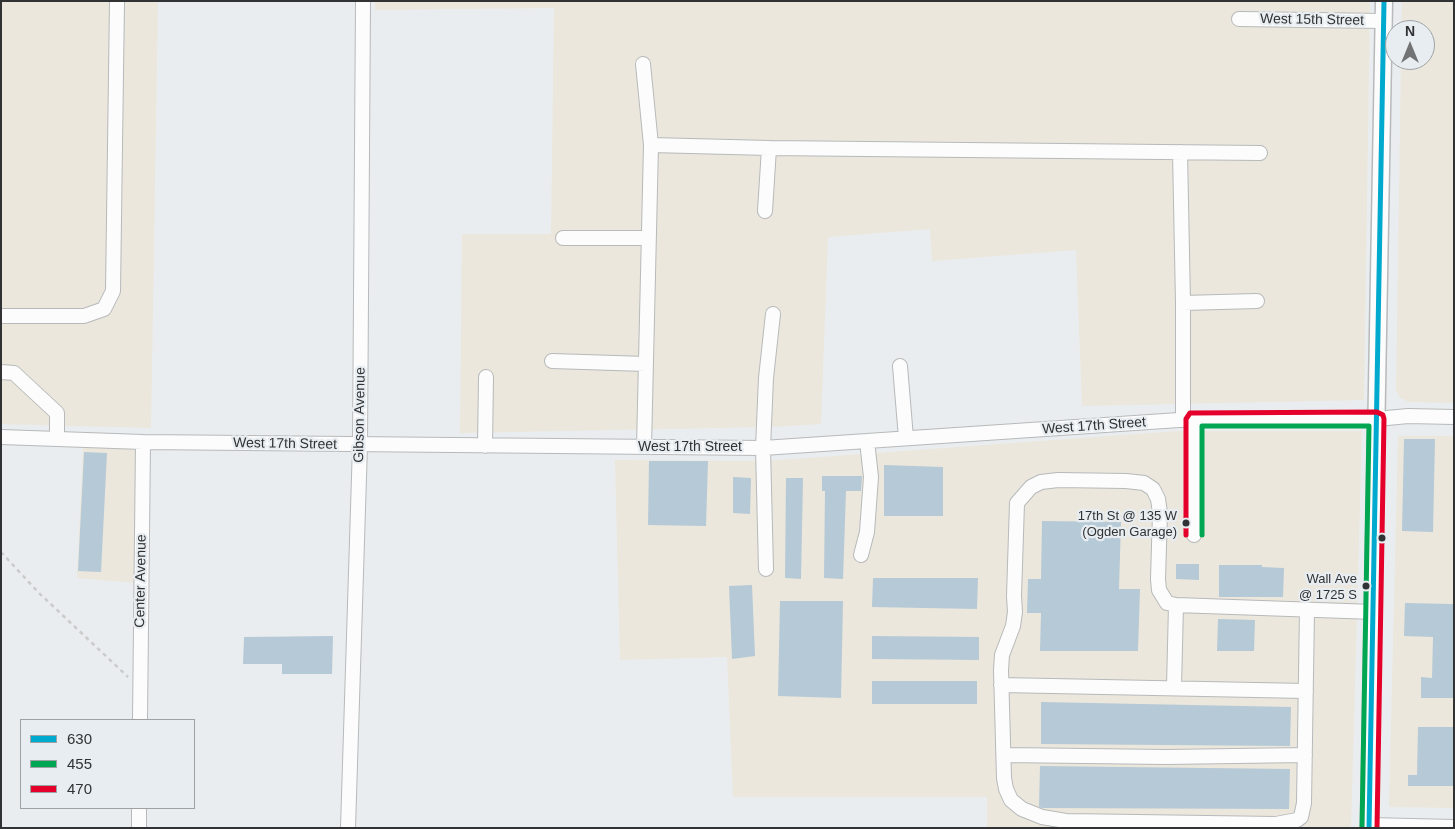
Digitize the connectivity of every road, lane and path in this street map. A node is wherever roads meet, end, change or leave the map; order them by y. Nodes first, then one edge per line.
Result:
1 (117, 1) edge
2 (362, 1) edge
3 (1384, 1) edge
4 (1239, 19) dead end
5 (1384, 21) junction
6 (643, 64) dead end
7 (651, 145) junction
8 (768, 148) junction
9 (1180, 152) junction
10 (1260, 153) dead end
11 (765, 211) dead end
12 (563, 238) dead end
13 (648, 238) junction
14 (1257, 301) dead end
15 (1183, 303) junction
16 (773, 314) dead end
17 (1, 316) edge
18 (552, 361) dead end
19 (646, 364) junction
20 (900, 366) dead end
21 (1, 372) edge
22 (486, 377) dead end
23 (1454, 417) edge
24 (1378, 419) junction
25 (1189, 420) junction
26 (1, 437) edge
27 (906, 438) junction
28 (57, 439) junction
29 (868, 440) junction
30 (143, 442) junction
31 (360, 445) junction
32 (485, 446) junction
33 (644, 447) junction
34 (763, 448) junction
35 (1194, 534) dead end
36 (1, 552) edge
37 (861, 556) dead end
38 (766, 569) dead end
39 (1176, 605) junction
40 (1306, 610) junction
41 (1374, 612) junction
42 (1002, 685) junction
43 (140, 686) junction
44 (1174, 687) junction
45 (1306, 691) junction
46 (140, 719) edge
47 (1004, 755) junction
48 (1305, 755) junction
49 (139, 809) edge
50 (1369, 826) edge
51 (1454, 827) edge
52 (139, 828) edge
53 (348, 828) edge

1 - 17 street
2 - 31 street, Gibson Avenue
3 - 5 main road
4 - 5 street, West 15th Street
5 - 24 main road
6 - 7 street
7 - 8 street
7 - 13 street
8 - 9 street
8 - 11 street
9 - 10 street
9 - 15 street
12 - 13 street
13 - 19 street
14 - 15 street
15 - 25 street
16 - 34 street
18 - 19 street
19 - 33 street
20 - 27 street
21 - 28 street
22 - 32 street
23 - 24 street, West 17th Street
24 - 25 street, West 17th Street
24 - 41 main road
25 - 27 street, West 17th Street
25 - 35 street
26 - 28 street, West 17th Street
27 - 29 street, West 17th Street
28 - 30 street, West 17th Street
29 - 34 street, West 17th Street
29 - 37 street
30 - 31 street, West 17th Street
30 - 43 street, Center Avenue
31 - 32 street, West 17th Street
31 - 53 street, Gibson Avenue
32 - 33 street, West 17th Street
33 - 34 street, West 17th Street
34 - 38 street
36 - 43 path
39 - 40 street
39 - 42 street
39 - 44 street
40 - 41 street
40 - 45 street
41 - 50 main road
42 - 44 street
42 - 47 street
43 - 46 street, Center Avenue
44 - 45 street
45 - 48 street
47 - 48 street
47 - 48 street
49 - 52 street
50 - 51 street

